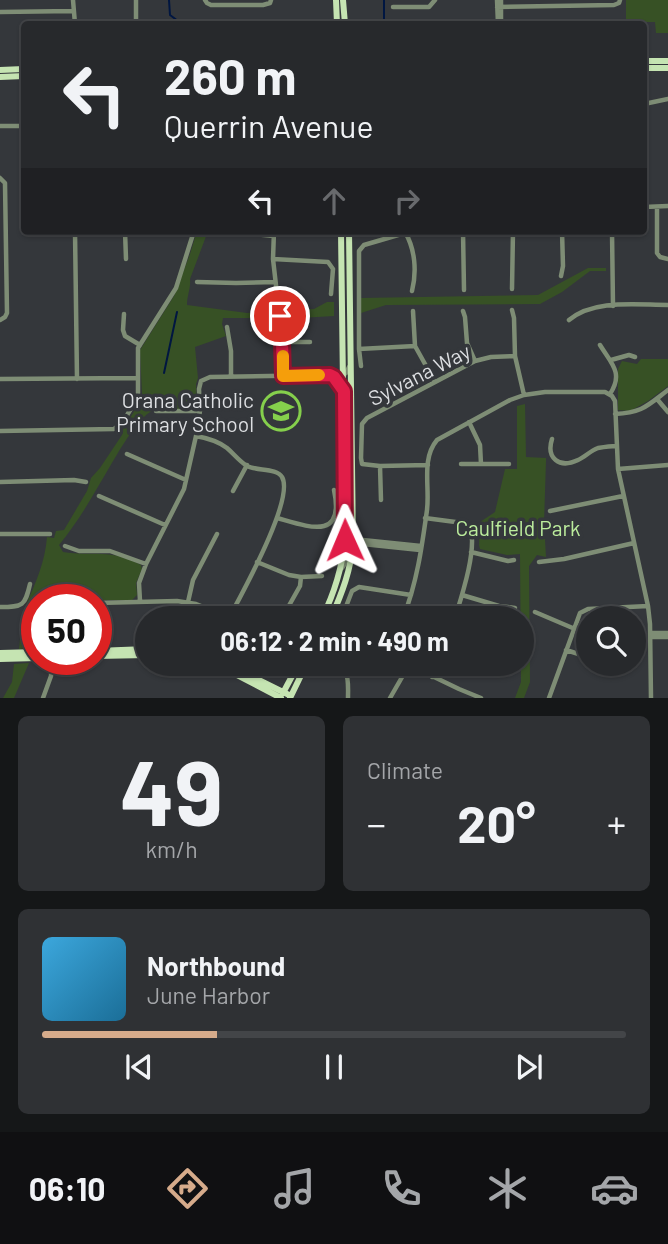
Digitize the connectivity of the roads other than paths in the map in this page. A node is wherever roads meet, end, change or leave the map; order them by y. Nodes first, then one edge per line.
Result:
1 (73, 0) edge
2 (136, 0) edge
3 (205, 0) edge
4 (271, 0) edge
5 (336, 0) edge
6 (343, 0) edge
7 (435, 0) edge
8 (499, 0) edge
9 (620, 0) edge
10 (560, 3) edge
11 (393, 7) dead end
12 (499, 7) junction
13 (0, 12) edge
14 (73, 13) junction
15 (73, 21) edge
16 (136, 21) edge
17 (337, 21) edge
18 (345, 21) edge
19 (499, 21) edge
20 (647, 61) edge
21 (668, 61) edge
22 (647, 68) edge
23 (668, 68) edge
24 (21, 69) edge
25 (0, 70) edge
26 (21, 76) edge
27 (0, 77) edge
28 (668, 99) edge
29 (647, 103) edge
30 (0, 126) edge
31 (21, 126) edge
32 (0, 178) edge
33 (647, 206) edge
34 (668, 206) edge
35 (657, 207) junction
36 (75, 235) edge
37 (125, 235) edge
38 (193, 235) edge
39 (273, 235) edge
40 (341, 235) edge
41 (349, 235) edge
42 (396, 235) edge
43 (406, 235) edge
44 (463, 235) edge
45 (513, 235) edge
46 (562, 235) edge
47 (611, 235) edge
48 (126, 259) dead end
49 (273, 259) junction
50 (668, 259) edge
51 (561, 276) dead end
52 (197, 282) dead end
53 (275, 282) junction
54 (512, 289) dead end
55 (464, 290) dead end
56 (412, 291) dead end
57 (331, 294) dead end
58 (668, 305) edge
59 (613, 306) junction
60 (512, 310) dead end
61 (413, 311) dead end
62 (463, 311) dead end
63 (124, 314) dead end
64 (2, 318) edge
65 (569, 320) dead end
66 (227, 327) dead end
67 (282, 342) junction
68 (310, 342) dead end
69 (139, 345) junction
70 (600, 345) dead end
71 (415, 346) junction
72 (359, 349) junction
73 (515, 356) junction
74 (635, 357) dead end
75 (611, 360) junction
76 (475, 361) junction
77 (351, 365) junction
78 (361, 366) dead end
79 (343, 375) junction
80 (231, 376) junction
81 (283, 376) junction
82 (332, 376) junction
83 (137, 378) junction
84 (0, 379) edge
85 (77, 379) junction
86 (435, 383) junction
87 (351, 384) junction
88 (668, 390) edge
89 (344, 391) junction
90 (610, 394) junction
91 (524, 395) junction
92 (657, 399) junction
93 (156, 411) dead end
94 (200, 411) junction
95 (668, 412) edge
96 (615, 414) junction
97 (469, 422) junction
98 (0, 431) edge
99 (196, 436) junction
100 (552, 439) dead end
101 (615, 446) junction
102 (127, 454) dead end
103 (461, 464) dead end
104 (481, 464) junction
105 (509, 464) dead end
106 (428, 465) junction
107 (668, 465) edge
108 (247, 466) junction
109 (380, 466) junction
110 (618, 469) junction
111 (186, 480) junction
112 (0, 482) edge
113 (86, 482) dead end
114 (334, 490) dead end
115 (233, 491) dead end
116 (99, 496) dead end
117 (623, 496) junction
118 (381, 500) dead end
119 (550, 511) dead end
120 (276, 518) junction
121 (425, 518) junction
122 (165, 525) junction
123 (345, 527) junction
124 (0, 534) edge
125 (50, 534) dead end
126 (217, 534) dead end
127 (352, 541) junction
128 (634, 543) junction
129 (65, 546) dead end
130 (421, 548) junction
131 (471, 552) junction
132 (514, 560) dead end
133 (257, 562) junction
134 (539, 562) dead end
135 (146, 564) junction
136 (342, 568) junction
137 (322, 576) dead end
138 (301, 577) junction
139 (411, 595) junction
140 (462, 595) junction
141 (140, 601) junction
142 (112, 602) edge
143 (188, 602) junction
144 (21, 606) edge
145 (202, 606) edge
146 (235, 606) edge
147 (289, 606) edge
148 (328, 606) edge
149 (336, 606) edge
150 (346, 606) edge
151 (407, 606) edge
152 (459, 606) edge
153 (499, 606) edge
154 (648, 606) junction
155 (0, 607) edge
156 (535, 612) dead end
157 (575, 629) junction
158 (650, 635) junction
159 (668, 635) edge
160 (566, 650) junction
161 (21, 652) edge
162 (135, 652) edge
163 (0, 653) edge
164 (112, 653) edge
165 (576, 653) edge
166 (21, 658) edge
167 (0, 659) edge
168 (51, 675) edge
169 (242, 676) edge
170 (249, 676) edge
171 (293, 676) edge
172 (298, 676) edge
173 (346, 676) edge
174 (401, 676) edge
175 (432, 677) edge
176 (285, 696) edge
177 (43, 698) edge
178 (348, 698) edge
179 (390, 698) edge
180 (481, 698) edge
181 (549, 698) edge
182 (651, 698) edge

1 - 14 street
2 - 16 street
3 - 4 street
5 - 17 main road
6 - 18 main road
7 - 11 street
8 - 12 street
9 - 10 street
10 - 12 street
12 - 19 street
13 - 14 street
14 - 15 street
20 - 21 main road
22 - 23 main road
24 - 25 main road
26 - 27 main road
28 - 29 street
30 - 31 street
32 - 64 street
33 - 35 street
34 - 35 street
35 - 50 street
36 - 85 street
37 - 48 street
38 - 69 street
39 - 49 street
40 - 79 main road
41 - 77 main road
42 - 72 street
43 - 56 street
44 - 55 street
45 - 54 street
46 - 51 street
47 - 59 street
49 - 53 street
49 - 57 street
52 - 53 street
53 - 67 street
58 - 59 street
59 - 65 street
60 - 73 street
61 - 71 street
62 - 76 street
63 - 69 street
66 - 80 street
67 - 68 street
67 - 81 street
69 - 83 street
70 - 75 street
71 - 72 street
71 - 86 street
72 - 78 street
73 - 76 street, Sylvana Way
73 - 91 street
74 - 75 street
75 - 90 street
76 - 86 street, Sylvana Way
77 - 79 street
77 - 87 main road
79 - 82 street
79 - 87 street
79 - 89 main road
80 - 81 street
80 - 94 street
81 - 82 street
82 - 89 main road
83 - 85 street
83 - 98 street
84 - 85 street
86 - 109 street, Sylvana Way
87 - 127 main road
88 - 92 street
89 - 123 main road
90 - 91 street
90 - 96 street
91 - 97 street
92 - 95 street
92 - 96 street
93 - 94 street
94 - 99 street
96 - 101 street
97 - 104 street
97 - 106 street
99 - 108 street
99 - 111 street
100 - 101 street
101 - 110 street
102 - 111 street
103 - 104 street
104 - 105 street
106 - 109 street
106 - 121 street
107 - 110 street
108 - 115 street
108 - 120 street
109 - 118 street
110 - 117 street
111 - 122 street
112 - 113 street
114 - 120 street
116 - 122 street
117 - 119 street
117 - 128 street
120 - 133 street
121 - 130 street
121 - 131 street
122 - 135 street
123 - 127 street
123 - 136 main road
124 - 125 street
126 - 143 street
127 - 130 street
127 - 136 street
127 - 149 main road
128 - 134 street
128 - 154 street
129 - 135 street
130 - 139 street
131 - 132 street
131 - 140 street
133 - 138 street
133 - 146 street
135 - 141 street
136 - 148 main road
137 - 138 street
138 - 147 street
139 - 150 street
139 - 151 street
140 - 152 street
140 - 153 street
141 - 142 street
141 - 143 street
143 - 145 street
144 - 155 street
154 - 157 street
154 - 158 street
156 - 157 street
157 - 160 street
158 - 159 street
158 - 182 street
160 - 165 street
160 - 181 street
161 - 163 main road
162 - 164 main road
166 - 167 main road
168 - 177 street
169 - 176 main road
170 - 176 main road
171 - 176 main road
172 - 176 main road
173 - 178 street
174 - 179 street
175 - 180 street

